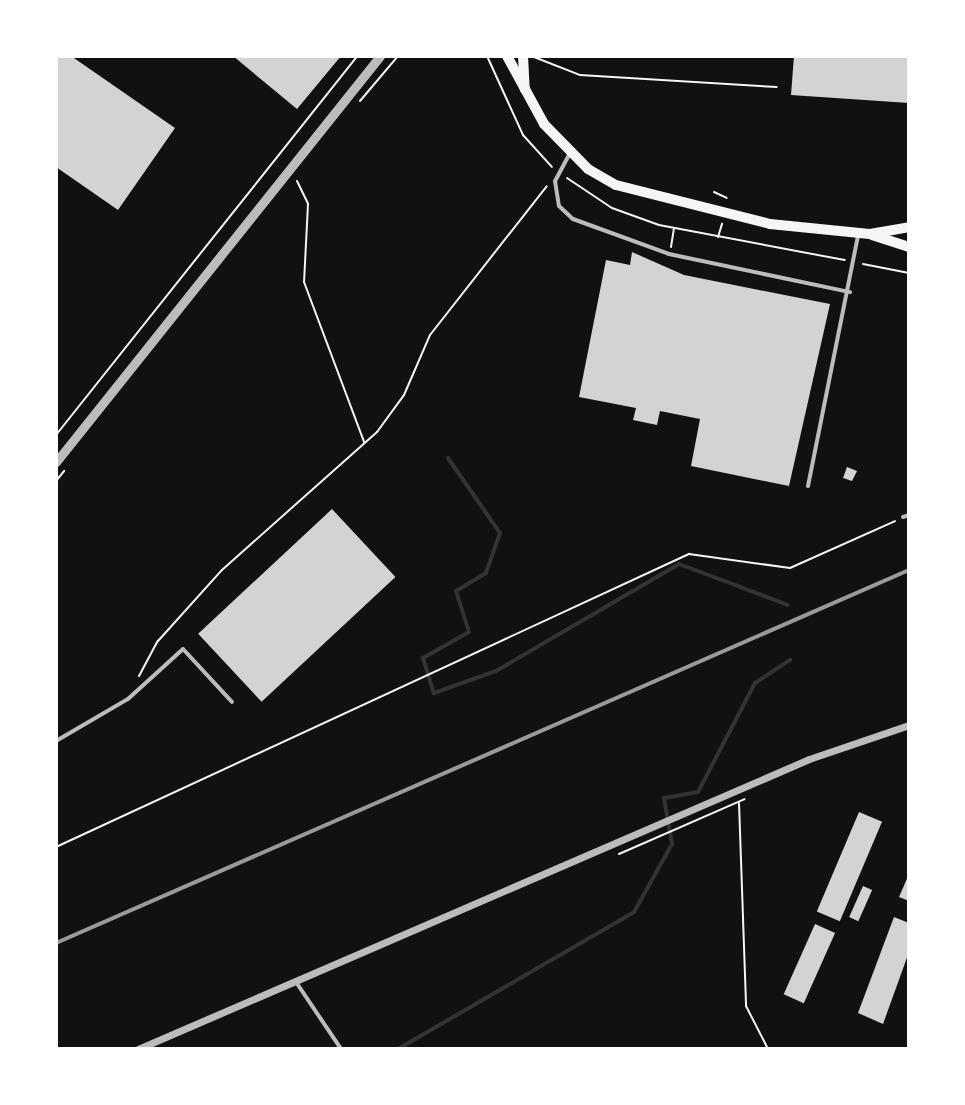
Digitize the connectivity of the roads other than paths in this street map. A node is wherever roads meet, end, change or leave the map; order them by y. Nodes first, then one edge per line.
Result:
1 (380, 56) edge
2 (507, 56) edge
3 (523, 56) edge
4 (525, 89) junction
5 (570, 153) junction
6 (909, 227) edge
7 (864, 234) junction
8 (909, 247) edge
9 (850, 292) junction
10 (56, 462) edge
11 (808, 486) dead end
12 (232, 702) dead end
13 (909, 725) edge
14 (56, 741) edge
15 (295, 980) junction
16 (56, 1019) edge
17 (56, 1037) edge
18 (138, 1049) edge
19 (341, 1049) edge

1 - 10 street
2 - 4 main road
3 - 4 main road
4 - 5 main road
5 - 7 main road
5 - 9 lane
6 - 7 main road
7 - 8 main road
7 - 9 lane
9 - 11 lane
12 - 14 lane
13 - 15 street
15 - 18 street
15 - 19 lane
16 - 17 lane

